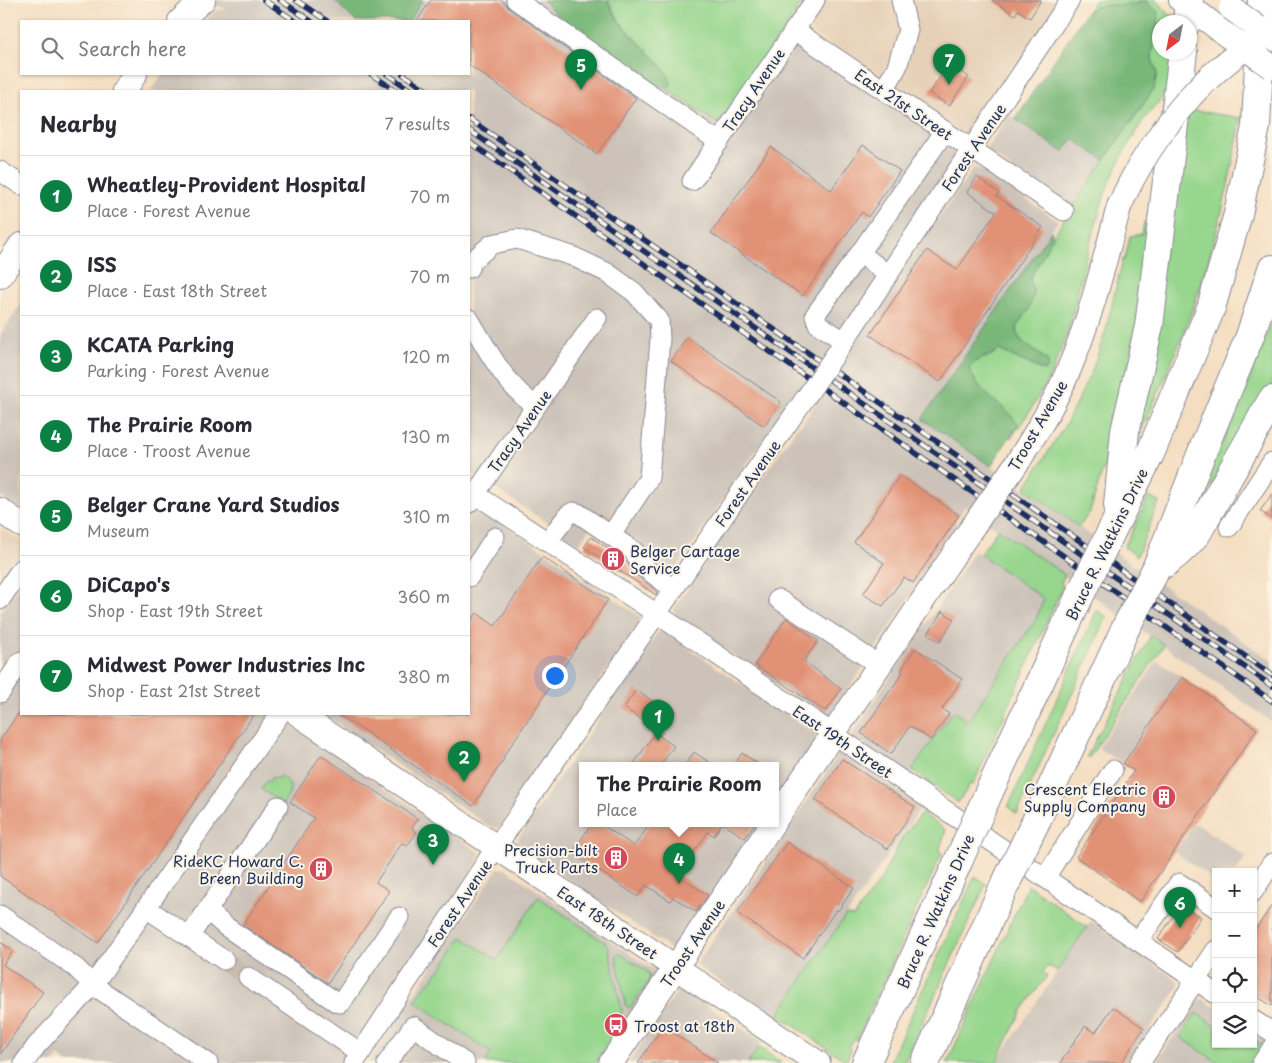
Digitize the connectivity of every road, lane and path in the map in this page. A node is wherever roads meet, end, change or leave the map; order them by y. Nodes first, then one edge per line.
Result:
1 (516, 0) edge
2 (815, 0) edge
3 (901, 0) edge
4 (1070, 0) edge
5 (1262, 0) edge
6 (202, 1) edge
7 (1225, 4) edge
8 (1187, 7) edge
9 (181, 20) edge
10 (1272, 27) edge
11 (794, 30) junction
12 (1272, 38) edge
13 (1182, 60) edge
14 (1272, 67) edge
15 (134, 75) edge
16 (125, 90) edge
17 (884, 90) junction
18 (945, 131) junction
19 (718, 142) junction
20 (972, 149) junction
21 (0, 171) edge
22 (692, 181) dead end
23 (20, 184) edge
24 (1064, 211) dead end
25 (20, 246) edge
26 (860, 253) junction
27 (470, 266) edge
28 (1272, 269) edge
29 (888, 275) junction
30 (0, 276) edge
31 (597, 318) dead end
32 (470, 321) edge
33 (839, 348) junction
34 (1272, 400) edge
35 (536, 406) junction
36 (1272, 462) edge
37 (471, 496) edge
38 (0, 510) edge
39 (20, 524) edge
40 (1229, 527) dead end
41 (1113, 529) junction
42 (611, 535) junction
43 (495, 537) dead end
44 (547, 542) junction
45 (1156, 569) junction
46 (20, 570) edge
47 (470, 575) edge
48 (673, 589) junction
49 (778, 599) dead end
50 (0, 600) edge
51 (656, 614) junction
52 (20, 663) edge
53 (879, 665) junction
54 (0, 693) edge
55 (279, 715) edge
56 (299, 715) edge
57 (833, 734) junction
58 (1113, 770) dead end
59 (278, 806) dead end
60 (779, 814) edge
61 (770, 827) edge
62 (496, 847) junction
63 (1272, 864) edge
64 (1045, 878) junction
65 (1257, 886) edge
66 (1212, 905) edge
67 (146, 908) junction
68 (207, 910) junction
69 (0, 915) edge
70 (400, 917) dead end
71 (189, 937) junction
72 (1138, 941) junction
73 (1212, 956) edge
74 (224, 960) tunnel mouth
75 (676, 967) junction
76 (248, 977) tunnel mouth
77 (1196, 980) junction
78 (92, 985) junction
79 (1212, 991) edge
80 (1257, 1023) edge
81 (1272, 1032) edge
82 (1272, 1048) edge
83 (361, 1052) edge
84 (870, 1055) edge
85 (390, 1059) edge
86 (24, 1063) edge
87 (208, 1063) edge
88 (465, 1063) edge
89 (611, 1063) edge
90 (818, 1063) edge
91 (925, 1063) edge
92 (1140, 1063) edge
93 (1262, 1063) edge

1 - 19 street
2 - 11 street, Tracy Avenue
3 - 17 street
4 - 20 street, Forest Avenue
5 - 41 highway, Bruce R. Watkins Drive
6 - 9 main road
7 - 12 main road, bridge
8 - 14 main road, bridge
10 - 53 main road, Troost Avenue, bridge
11 - 17 street, East 21st Street
11 - 19 street, Tracy Avenue
13 - 41 highway
15 - 16 main road
17 - 18 street, East 21st Street
18 - 20 street, East 21st Street
18 - 26 street
19 - 22 street, Tracy Avenue
20 - 24 street, East 21st Street
20 - 29 street, Forest Avenue
21 - 23 street
25 - 30 main road
26 - 29 street
26 - 33 street
27 - 42 street
28 - 45 highway
29 - 33 street, Forest Avenue
31 - 35 street, Tracy Avenue
32 - 35 street
33 - 48 street, Forest Avenue, bridge
34 - 45 highway
35 - 37 street, Tracy Avenue
36 - 40 street
37 - 44 street, East 19th Street
38 - 39 main road
41 - 84 highway, Bruce R. Watkins Drive, bridge
42 - 44 street
42 - 48 street
43 - 47 street
44 - 51 street, East 19th Street
45 - 91 highway, bridge
46 - 50 street
48 - 51 street, Forest Avenue
49 - 53 street
51 - 57 street, East 19th Street
51 - 62 street, Forest Avenue
52 - 54 street
53 - 57 main road, Troost Avenue
55 - 67 street
56 - 62 main road, East 18th Street
57 - 60 main road, Troost Avenue
57 - 64 street, East 19th Street
58 - 64 street
59 - 68 street
61 - 75 main road, Troost Avenue
62 - 75 main road, East 18th Street
62 - 83 street, Forest Avenue
63 - 65 street
64 - 72 street, East 19th Street
66 - 72 street
67 - 71 street
67 - 78 street
68 - 70 street
68 - 71 street
69 - 78 street
71 - 74 street
72 - 77 street, East 19th Street
73 - 77 street
75 - 89 main road, Troost Avenue
75 - 90 main road, East 18th Street
76 - 83 street
77 - 79 street, East 19th Street
77 - 92 street
78 - 86 street
78 - 87 street
80 - 81 street
82 - 93 street
83 - 85 street
85 - 88 street

